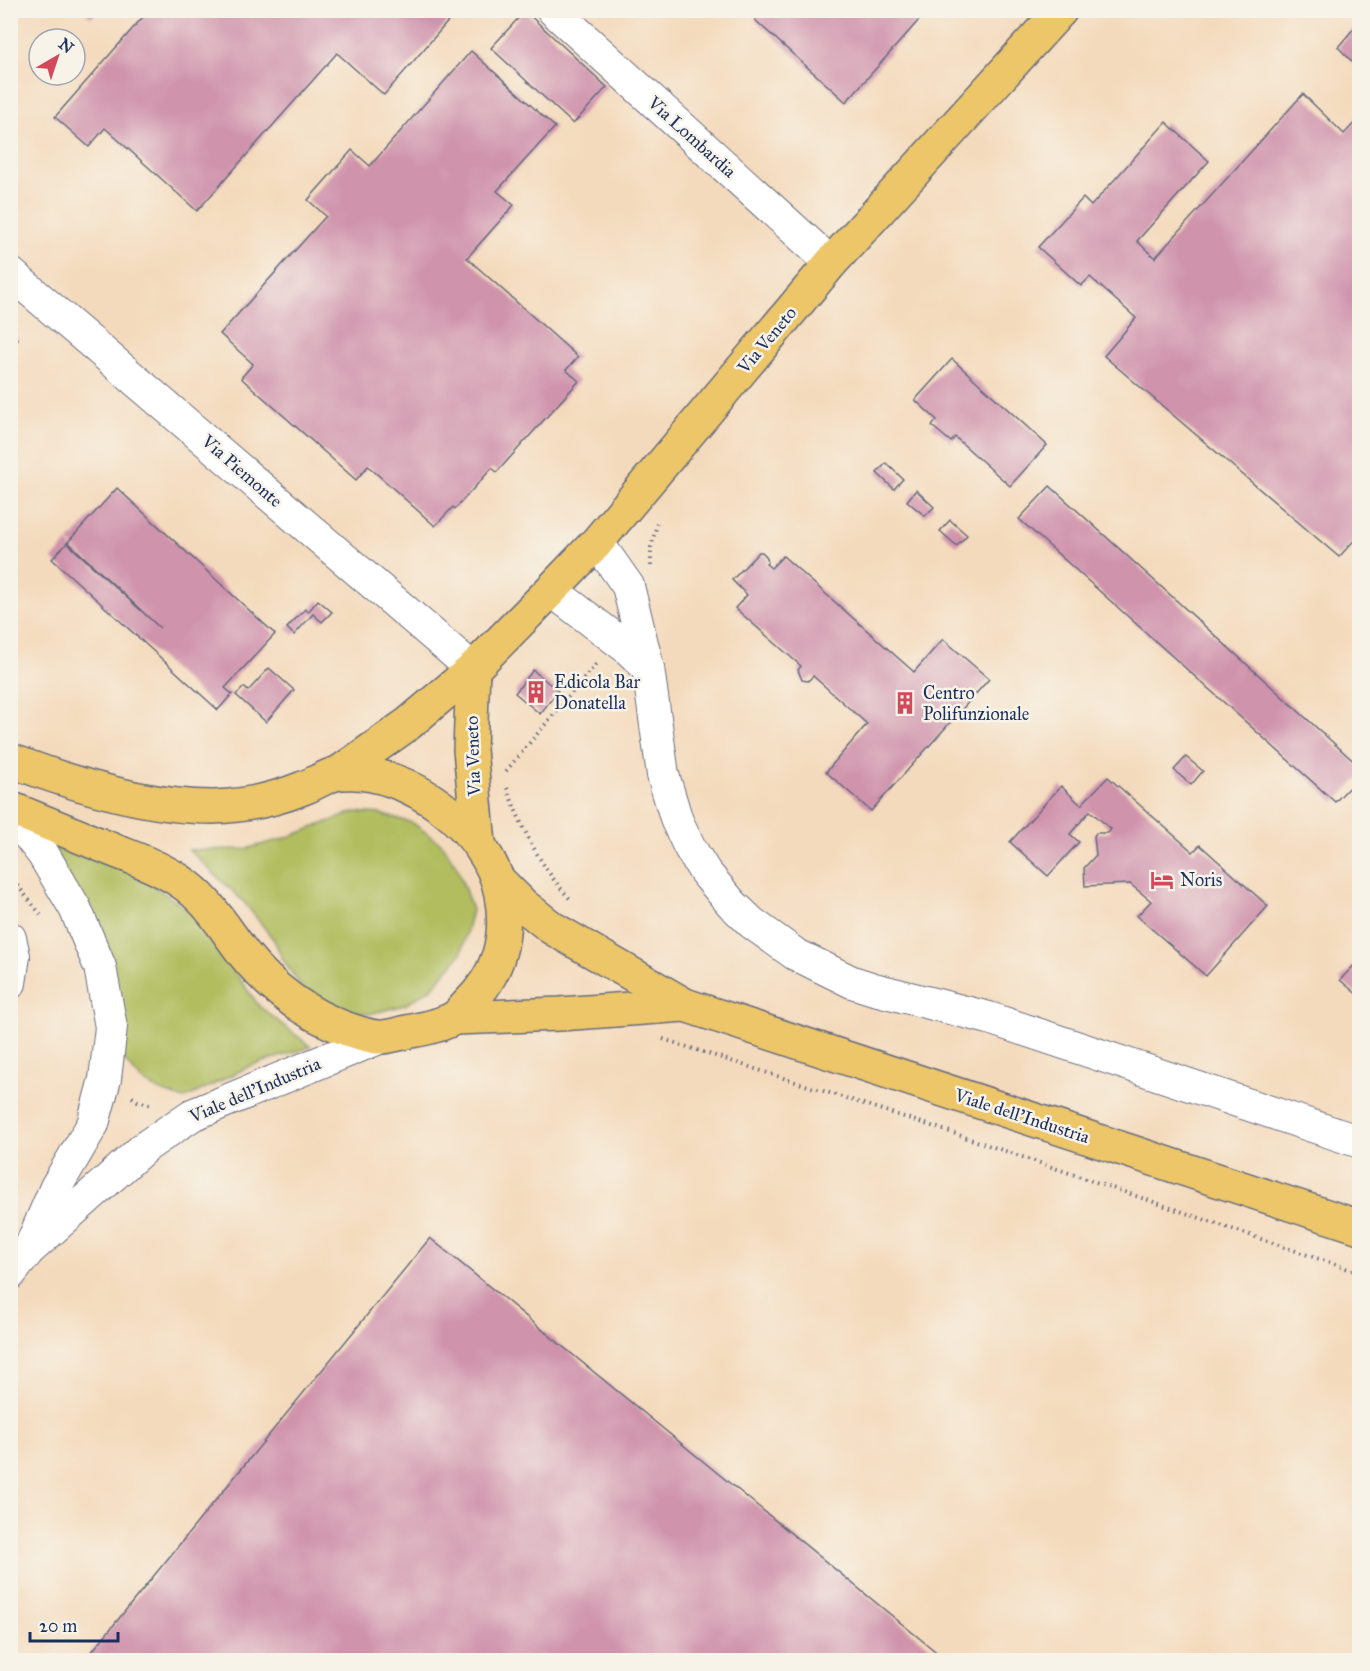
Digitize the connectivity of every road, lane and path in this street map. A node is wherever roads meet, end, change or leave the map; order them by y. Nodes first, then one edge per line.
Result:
1 (553, 10) edge
2 (1061, 10) edge
3 (831, 263) junction
4 (10, 273) edge
5 (659, 516) dead end
6 (597, 542) junction
7 (651, 569) dead end
8 (551, 590) junction
9 (616, 640) junction
10 (648, 668) junction
11 (473, 669) junction
12 (10, 760) edge
13 (340, 772) junction
14 (506, 777) dead end
15 (506, 784) dead end
16 (10, 810) edge
17 (479, 843) junction
18 (10, 876) edge
19 (499, 881) junction
20 (576, 905) dead end
21 (45, 921) dead end
22 (10, 938) edge
23 (10, 983) edge
24 (685, 1005) junction
25 (455, 1018) junction
26 (379, 1038) junction
27 (659, 1038) dead end
28 (105, 1079) junction
29 (192, 1115) junction
30 (1359, 1142) edge
31 (1359, 1227) edge
32 (17, 1253) edge
33 (1359, 1273) edge

1 - 3 street, Via Lombardia
2 - 3 main road, Via Veneto
3 - 6 main road, Via Veneto
4 - 11 street, Via Piemonte
5 - 7 path
6 - 8 main road, Via Veneto
6 - 10 street
8 - 9 street
8 - 11 main road, Via Veneto
9 - 10 street
9 - 14 path
10 - 30 street
11 - 13 main road, Via Veneto
11 - 17 main road, Via Veneto
12 - 13 main road, Viale dell'Industria
13 - 17 main road, Viale dell'Industria
15 - 20 path
16 - 26 main road, Viale dell'Industria
16 - 28 street, Viale dell'Industria
17 - 19 main road, Viale dell'Industria
18 - 21 path
19 - 24 main road, Viale dell'Industria
19 - 25 main road, Viale dell'Industria
22 - 23 street
24 - 25 main road, Viale dell'Industria
24 - 31 main road, Viale dell'Industria
25 - 26 main road, Viale dell'Industria
26 - 29 street, Viale dell'Industria
27 - 33 path
28 - 29 path
28 - 32 street, Viale dell'Industria
29 - 32 street, Viale dell'Industria

